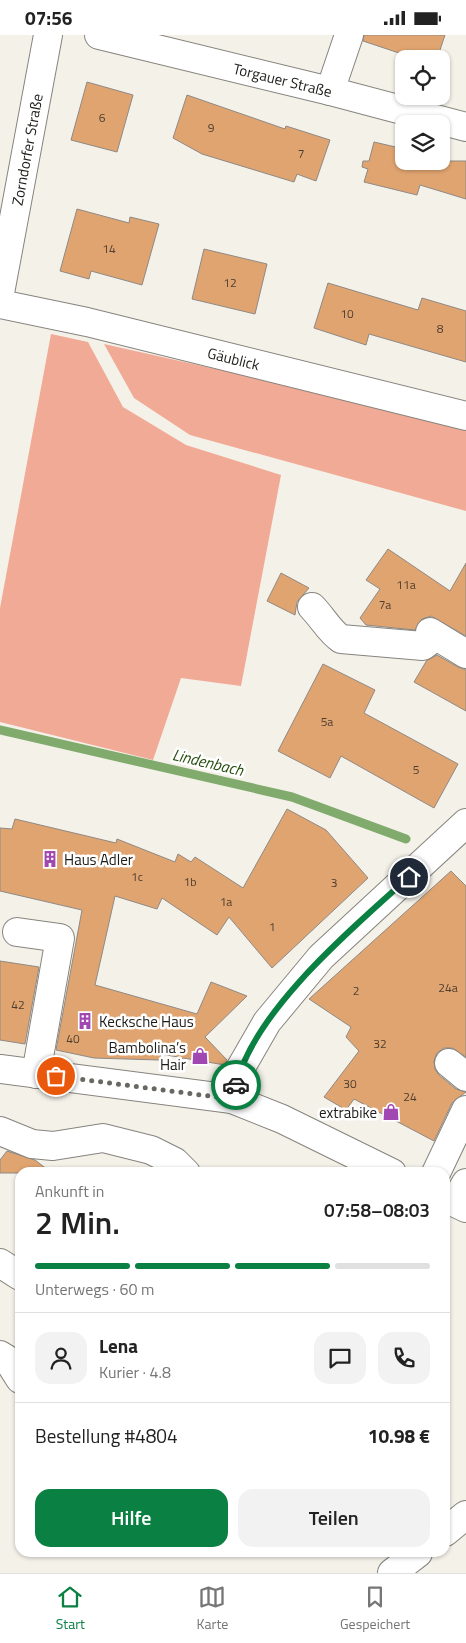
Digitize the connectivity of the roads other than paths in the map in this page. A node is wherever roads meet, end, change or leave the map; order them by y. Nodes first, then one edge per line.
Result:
1 (48, 35) edge
2 (99, 35) edge
3 (349, 35) edge
4 (330, 91) junction
5 (466, 127) edge
6 (0, 293) edge
7 (0, 304) edge
8 (466, 416) edge
9 (312, 607) dead end
10 (466, 654) edge
11 (461, 836) edge
12 (18, 932) dead end
13 (36, 1073) junction
14 (1, 1074) edge
15 (232, 1099) junction
16 (466, 1111) edge
17 (0, 1131) edge
18 (180, 1167) edge
19 (373, 1167) edge
20 (439, 1167) edge
21 (0, 1263) edge
22 (15, 1274) edge
23 (0, 1355) edge
24 (15, 1371) edge
25 (466, 1515) edge
26 (450, 1527) edge
27 (413, 1557) edge
28 (392, 1573) edge

1 - 6 street, Zorndorfer Straße
2 - 4 street, Torgauer Straße
3 - 4 street
4 - 5 street, Torgauer Straße
7 - 8 street, Gäublick
9 - 10 street
11 - 15 street
12 - 13 street
13 - 14 street
13 - 15 street
15 - 19 street
16 - 20 street
17 - 18 street
21 - 22 street
23 - 24 street
25 - 26 street
27 - 28 street

